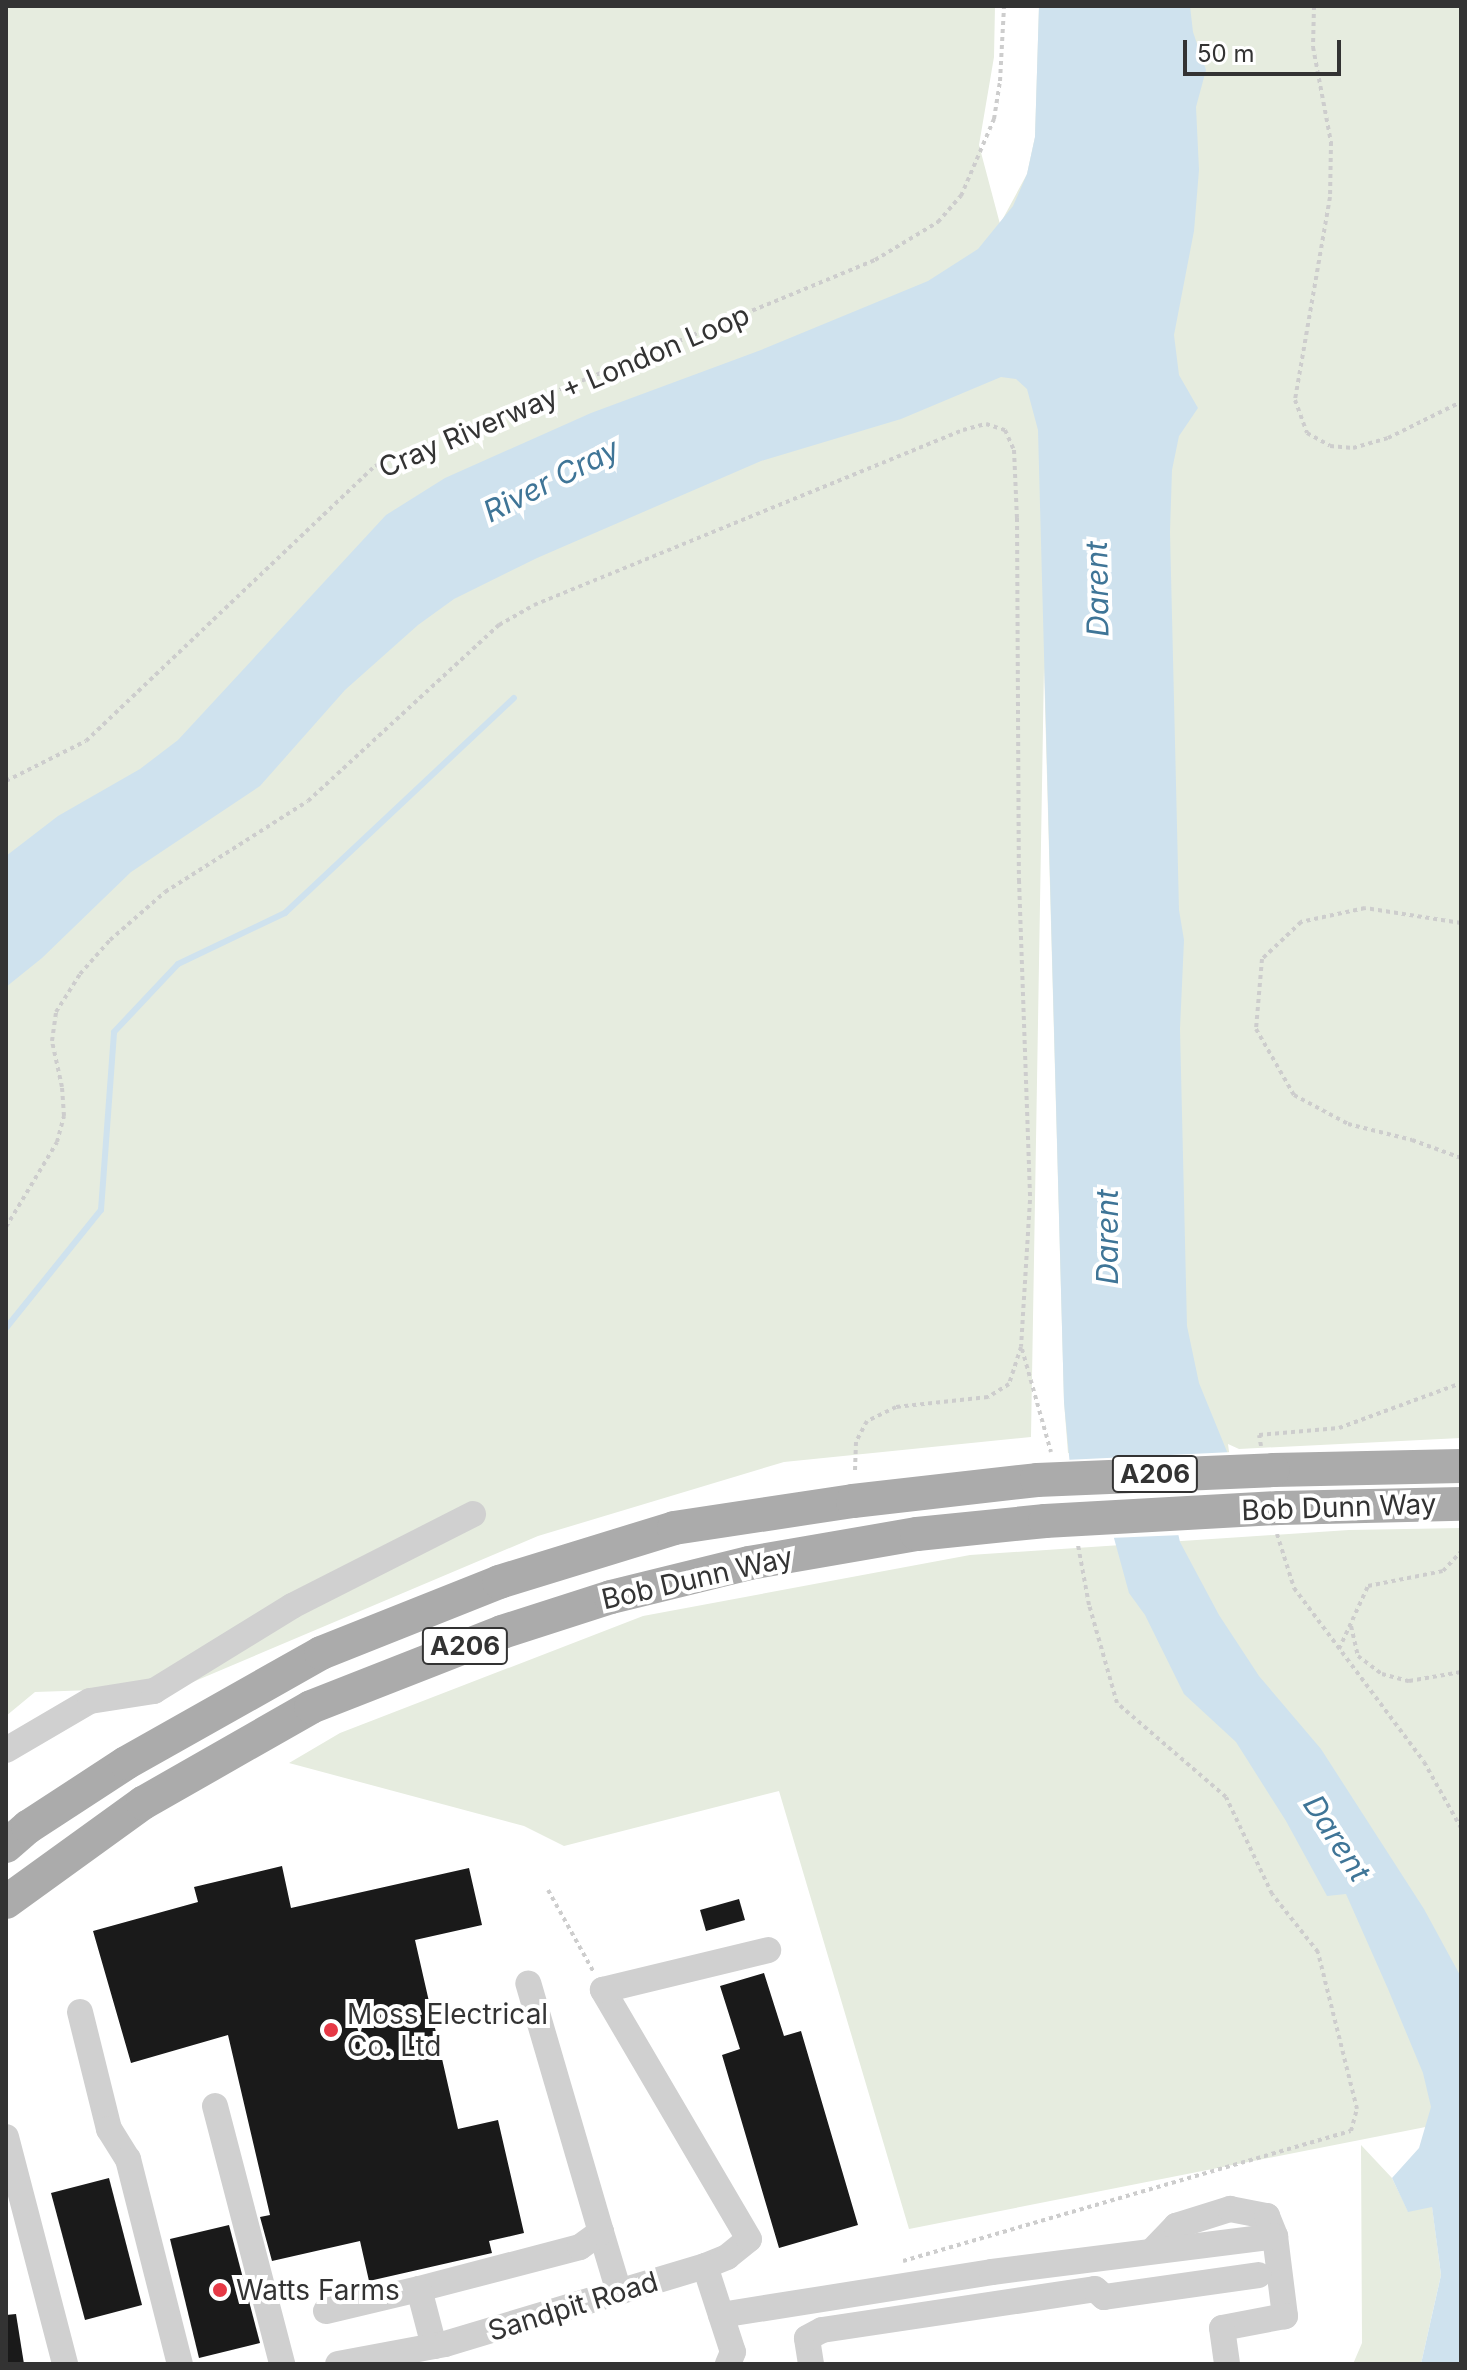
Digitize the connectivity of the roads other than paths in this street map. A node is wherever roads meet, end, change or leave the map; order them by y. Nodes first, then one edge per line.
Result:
1 (1461, 1466) edge
2 (1461, 1504) edge
3 (473, 1514) dead end
4 (6, 1750) edge
5 (6, 1846) edge
6 (6, 1902) edge
7 (768, 1950) dead end
8 (528, 1983) dead end
9 (80, 2012) dead end
10 (215, 2106) dead end
11 (6, 2137) edge
12 (601, 2232) junction
13 (705, 2266) junction
14 (1258, 2275) dead end
15 (419, 2289) junction
16 (619, 2292) junction
17 (811, 2302) junction
18 (784, 2305) junction
19 (326, 2311) dead end
20 (721, 2315) junction
21 (814, 2344) edge
22 (443, 2352) edge
23 (65, 2364) edge
24 (180, 2364) edge
25 (282, 2364) edge
26 (338, 2364) edge
27 (728, 2364) edge
28 (1227, 2364) edge

1 - 5 main road, Bob Dunn Way / A206, bridge
2 - 6 main road, Bob Dunn Way / A206, bridge
3 - 4 street
7 - 13 street, Sandpit Road
8 - 12 street
9 - 24 street
10 - 25 street
11 - 23 street
12 - 15 street
12 - 16 street
13 - 16 street, Sandpit Road
13 - 20 street
14 - 21 street
15 - 19 street
15 - 22 street
16 - 22 street, Sandpit Road
17 - 18 street
17 - 21 street
17 - 28 street
18 - 20 street
18 - 21 street
20 - 27 street
22 - 26 street, Sandpit Road

